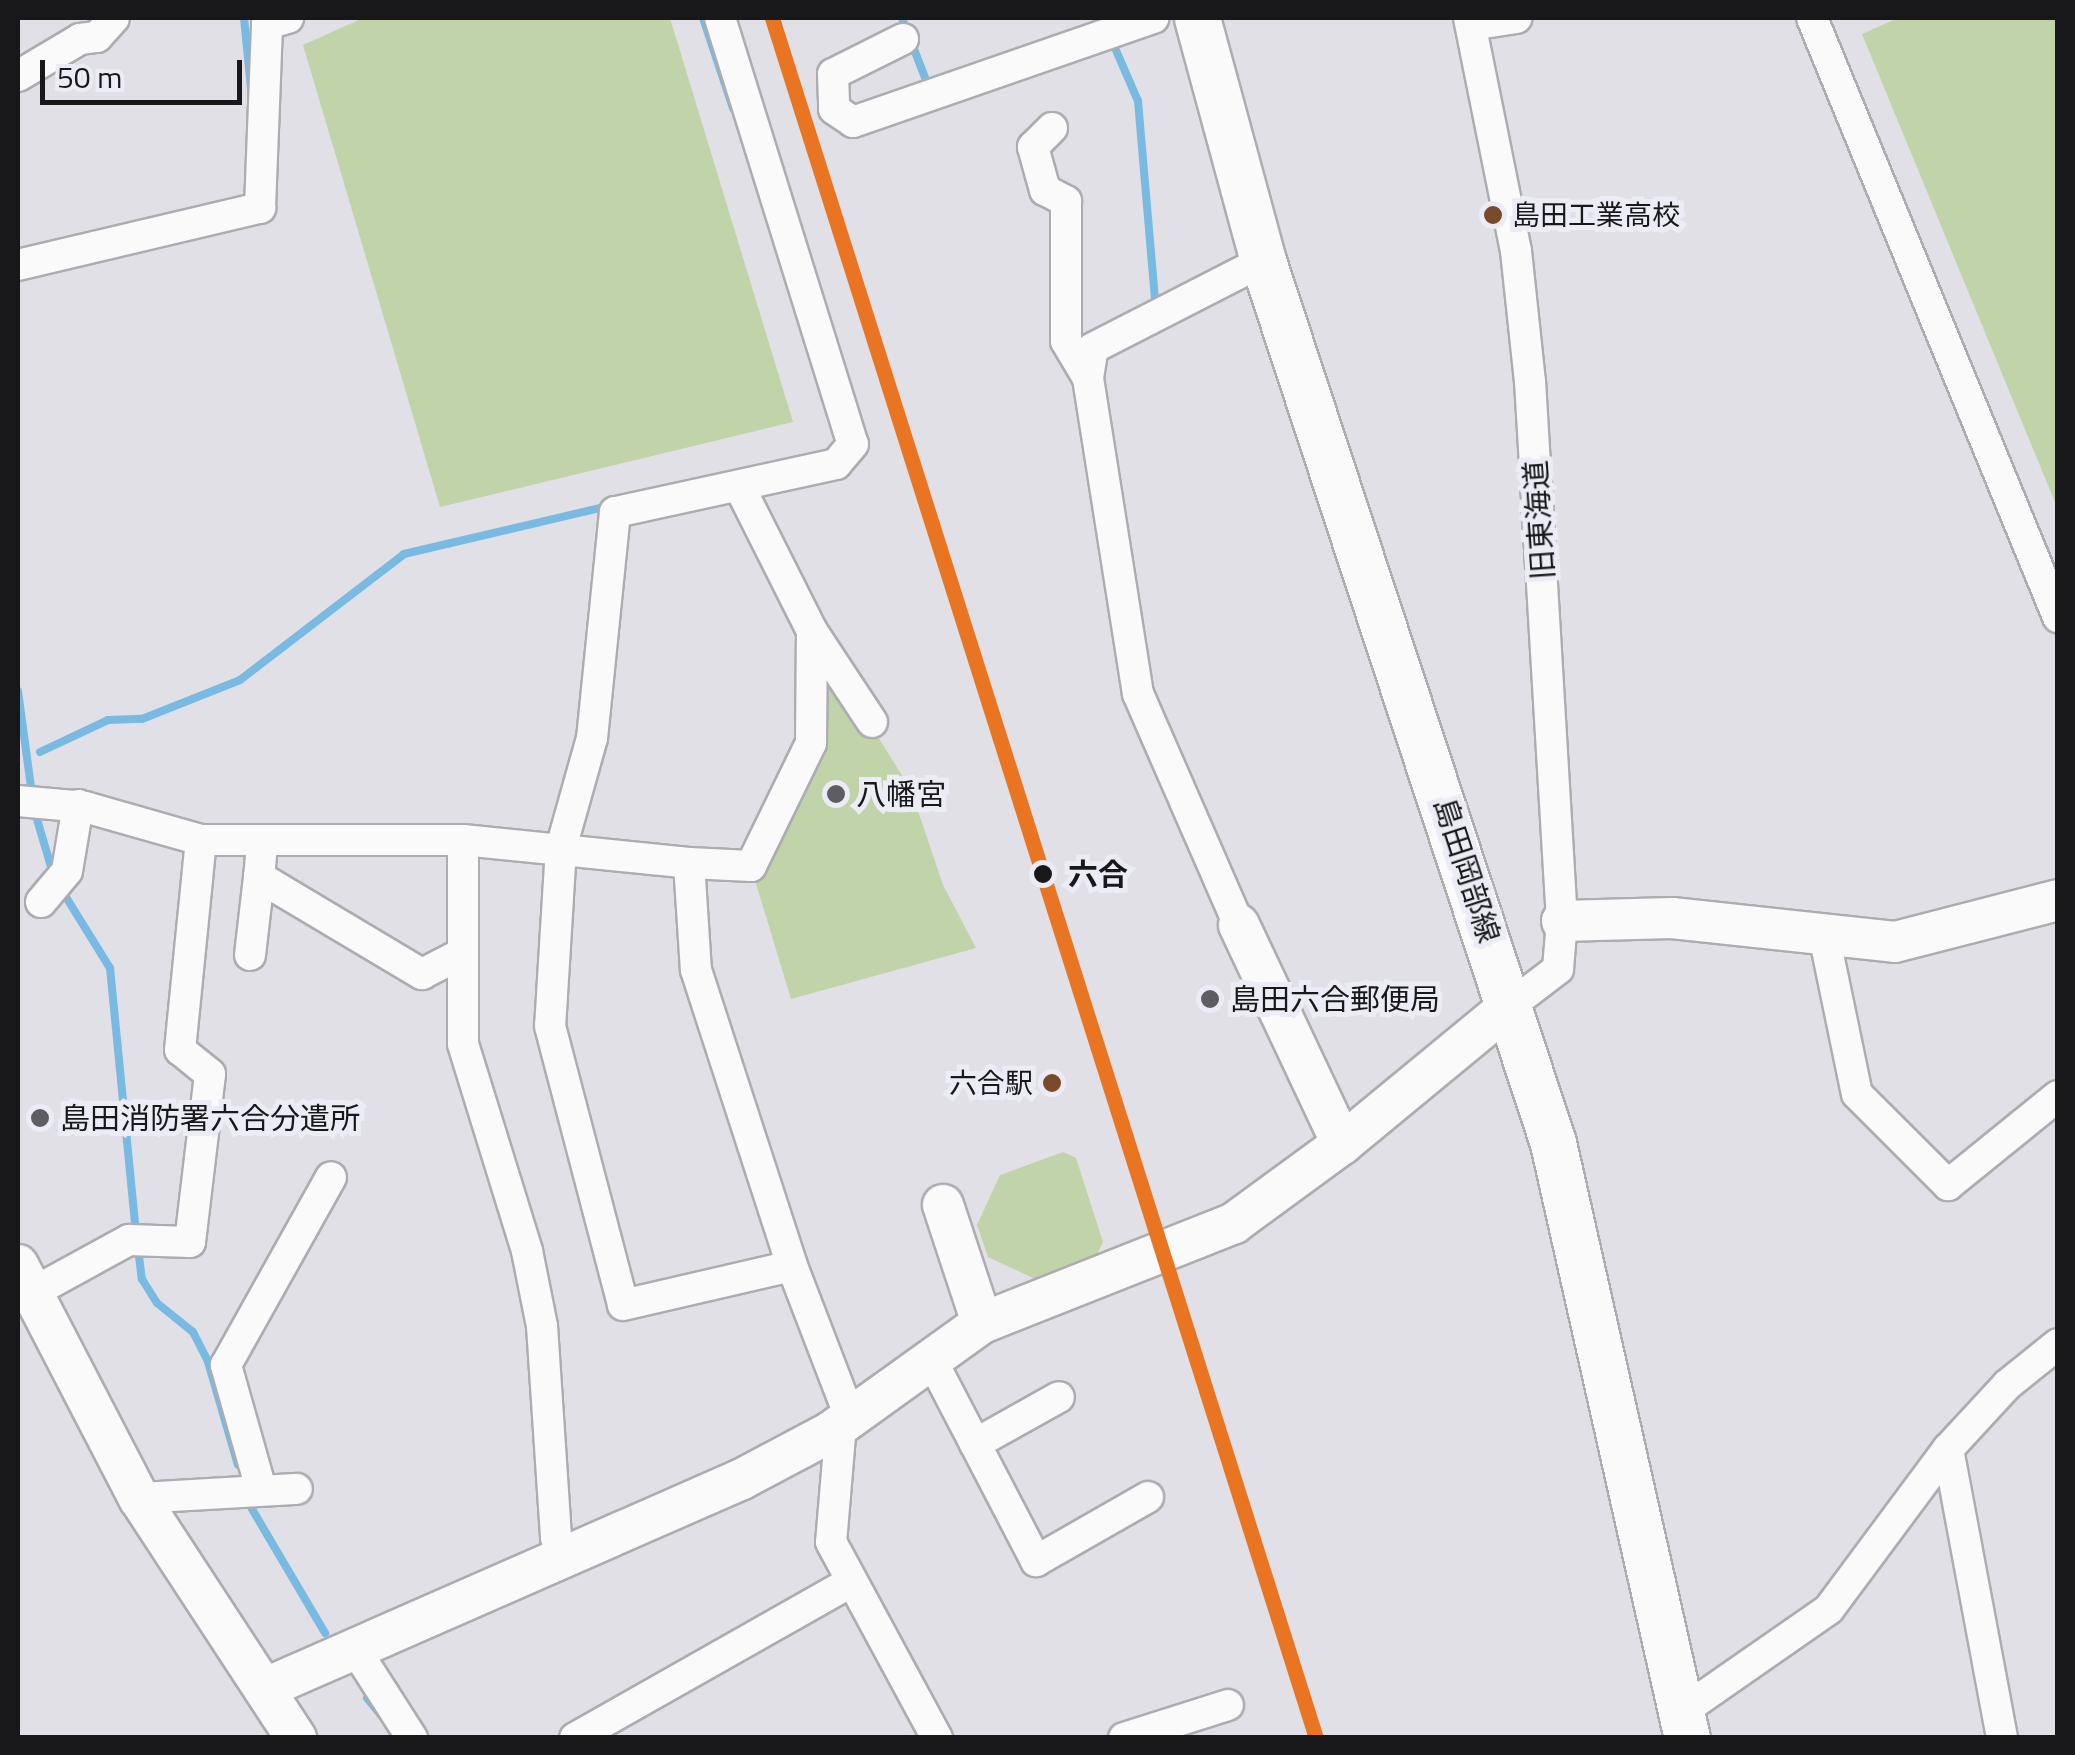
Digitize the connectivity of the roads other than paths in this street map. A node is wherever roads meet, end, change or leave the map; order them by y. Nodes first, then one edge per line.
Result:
1 (114, 18) edge
2 (288, 18) edge
3 (720, 18) edge
4 (1153, 18) edge
5 (1197, 18) edge
6 (1516, 18) edge
7 (1812, 18) edge
8 (1470, 21) edge
9 (903, 40) dead end
10 (18, 76) edge
11 (1052, 128) dead end
12 (1263, 261) junction
13 (18, 265) edge
14 (1088, 378) junction
15 (739, 486) junction
16 (2058, 616) edge
17 (812, 631) junction
18 (872, 722) dead end
19 (18, 801) edge
20 (78, 805) junction
21 (200, 840) junction
22 (462, 840) junction
23 (262, 844) junction
24 (561, 848) junction
25 (689, 863) junction
26 (259, 877) junction
27 (43, 899) dead end
28 (2058, 900) edge
29 (1562, 921) junction
30 (1239, 926) joint
31 (1824, 934) junction
32 (462, 954) junction
33 (250, 955) dead end
34 (1512, 1004) junction
35 (2058, 1096) edge
36 (1342, 1144) junction
37 (332, 1176) dead end
38 (944, 1205) dead end
39 (792, 1266) junction
40 (25, 1279) edge
41 (982, 1323) junction
42 (2058, 1344) edge
43 (931, 1360) junction
44 (1058, 1398) dead end
45 (846, 1421) junction
46 (974, 1444) junction
47 (1948, 1449) junction
48 (261, 1489) junction
49 (298, 1489) dead end
50 (1148, 1497) dead end
51 (138, 1498) junction
52 (564, 1559) junction
53 (849, 1582) junction
54 (355, 1649) junction
55 (268, 1686) junction
56 (1228, 1705) dead end
57 (1684, 1725) edge
58 (296, 1738) edge
59 (412, 1738) edge
60 (575, 1738) edge
61 (937, 1738) edge
62 (1124, 1738) edge
63 (2002, 1738) edge

1 - 10 street
2 - 13 street
3 - 15 street
4 - 9 street
5 - 12 main road, 島田岡部線
6 - 8 street
7 - 16 street
8 - 29 street, 旧東海道
11 - 14 street
12 - 14 street
12 - 34 main road, 島田岡部線
14 - 30 street
15 - 17 street
15 - 24 street
17 - 18 street
17 - 25 street
19 - 20 street
20 - 21 street
20 - 27 street
21 - 23 street
21 - 40 street
22 - 23 street
22 - 24 street
22 - 32 street
23 - 26 street
24 - 25 street
24 - 39 street
25 - 39 street
26 - 32 street
26 - 33 street
28 - 31 street
29 - 31 street
29 - 34 street, 旧東海道
30 - 36 street
31 - 35 street
32 - 52 street
34 - 36 street
34 - 57 main road, 島田岡部線
36 - 41 street
37 - 48 street
38 - 41 street
39 - 45 street
40 - 51 street
41 - 43 street
42 - 47 street
43 - 45 street
43 - 46 street
44 - 46 street
45 - 52 street
45 - 53 street
46 - 50 street
47 - 57 street
47 - 63 street
48 - 49 street
48 - 51 street
51 - 55 street
52 - 54 street
53 - 60 street
53 - 61 street
54 - 55 street
54 - 59 street
55 - 58 street
56 - 62 street

